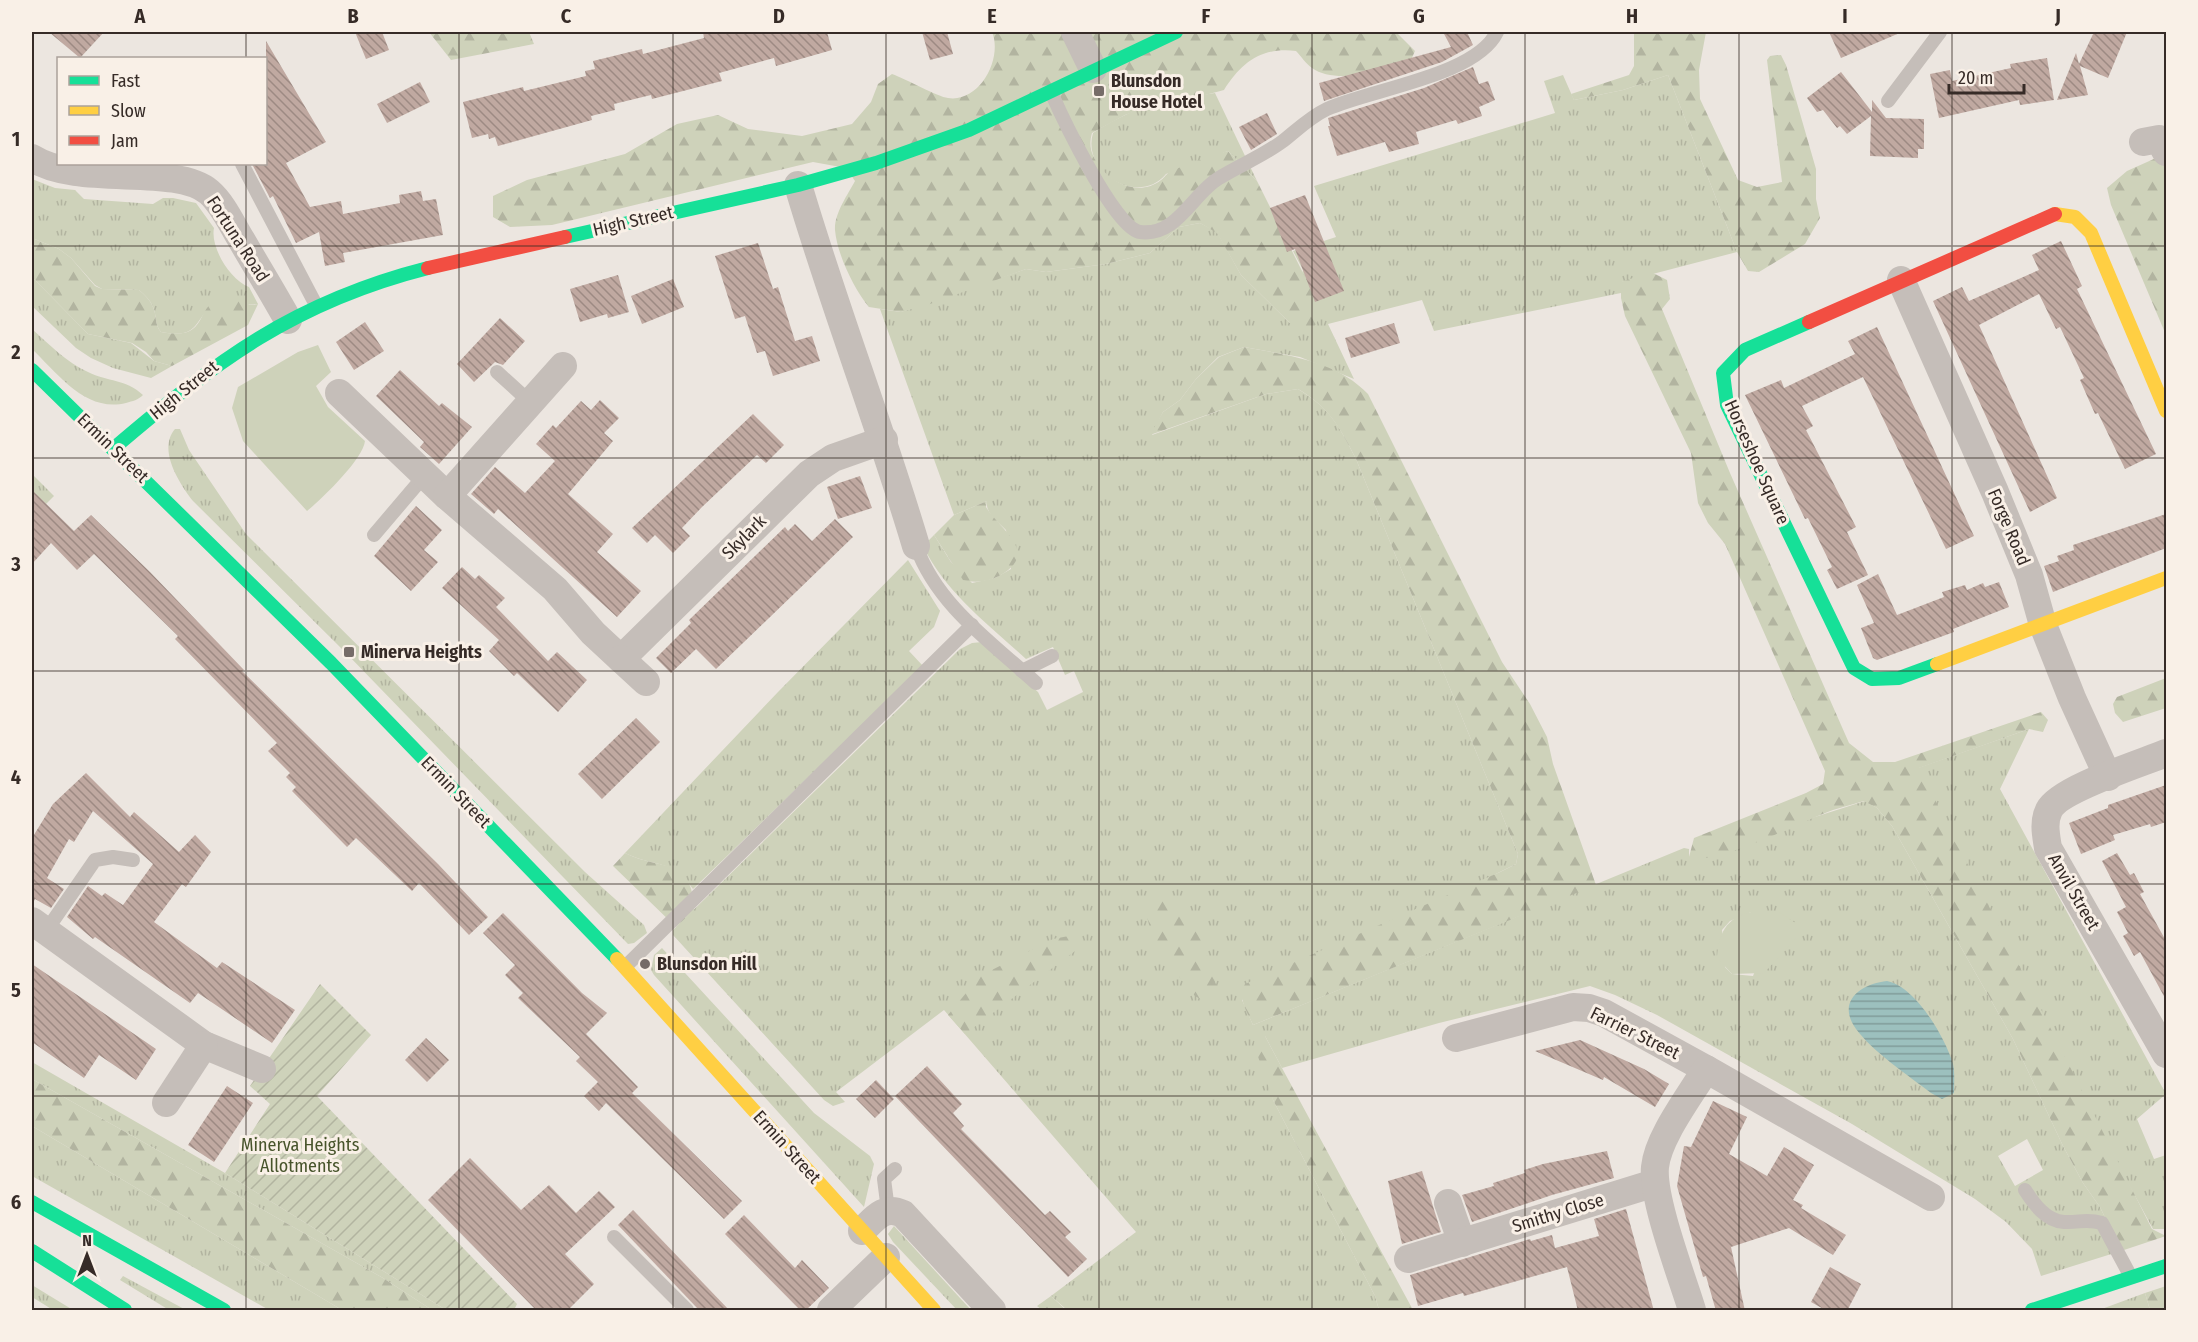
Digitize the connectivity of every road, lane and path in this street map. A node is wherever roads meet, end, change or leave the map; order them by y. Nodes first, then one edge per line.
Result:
1 (1075, 32) edge
2 (1176, 32) edge
3 (1497, 32) edge
4 (1941, 32) edge
5 (1093, 69) junction
6 (1051, 92) junction
7 (1888, 101) dead end
8 (32, 158) edge
9 (243, 165) edge
10 (798, 185) junction
11 (1901, 280) junction
12 (316, 305) junction
13 (288, 320) junction
14 (563, 366) dead end
15 (32, 370) edge
16 (497, 372) dead end
17 (339, 393) dead end
18 (531, 403) junction
19 (2166, 411) edge
20 (884, 440) junction
21 (114, 448) junction
22 (425, 475) junction
23 (447, 496) junction
24 (374, 535) dead end
25 (916, 546) joint
26 (2166, 578) edge
27 (972, 625) junction
28 (2043, 625) junction
29 (1052, 656) dead end
30 (621, 659) junction
31 (1022, 670) junction
32 (646, 682) dead end
33 (1036, 683) dead end
34 (2166, 753) edge
35 (2108, 777) junction
36 (133, 860) dead end
37 (39, 926) edge
38 (625, 967) junction
39 (1456, 1038) dead end
40 (204, 1046) junction
41 (2166, 1054) edge
42 (262, 1069) dead end
43 (1706, 1070) junction
44 (166, 1103) dead end
45 (895, 1169) dead end
46 (1655, 1183) junction
47 (2025, 1190) dead end
48 (1931, 1197) dead end
49 (32, 1202) edge
50 (1448, 1203) dead end
51 (888, 1210) junction
52 (862, 1231) junction
53 (614, 1237) dead end
54 (1462, 1243) junction
55 (32, 1251) edge
56 (886, 1257) junction
57 (1408, 1259) dead end
58 (2166, 1266) edge
59 (2131, 1277) junction
60 (125, 1311) edge
61 (224, 1311) edge
62 (687, 1311) edge
63 (831, 1311) edge
64 (934, 1311) edge
65 (992, 1311) edge
66 (1692, 1311) edge
67 (2032, 1311) edge

1 - 5 street
2 - 5 main road, High Street
3 - 6 lane
4 - 7 lane
5 - 6 main road, High Street
6 - 10 main road, High Street
8 - 13 street, Fortuna Road
9 - 12 lane
10 - 12 main road, High Street
10 - 20 street
11 - 19 main road, Horseshoe Square
11 - 28 street, Forge Road
11 - 28 main road, Horseshoe Square
12 - 13 main road, High Street
13 - 21 main road, High Street
14 - 18 street
15 - 21 main road, Ermin Street
16 - 18 lane
17 - 22 street
18 - 23 street
20 - 25 street
20 - 30 street, Skylark
21 - 38 main road, Ermin Street
22 - 23 street
22 - 24 lane
23 - 30 street
25 - 27 lane
26 - 28 main road, Horseshoe Square
27 - 31 lane
27 - 38 lane
28 - 35 street, Forge Road
29 - 31 lane
30 - 32 street
31 - 33 lane
34 - 35 street, Anvil Street
35 - 41 street, Anvil Street
36 - 37 lane
37 - 40 street
38 - 52 main road, Ermin Street
39 - 43 street, Farrier Street
40 - 42 street
40 - 44 street
43 - 46 street
43 - 48 street, Farrier Street
45 - 51 lane
46 - 54 street, Smithy Close
46 - 66 street
47 - 59 lane
49 - 61 main road
50 - 54 street
51 - 52 street
51 - 65 street
52 - 56 main road, Ermin Street
53 - 62 lane
54 - 57 street, Smithy Close
55 - 60 main road
56 - 63 street
56 - 64 main road, Ermin Street
58 - 59 main road
59 - 67 main road

